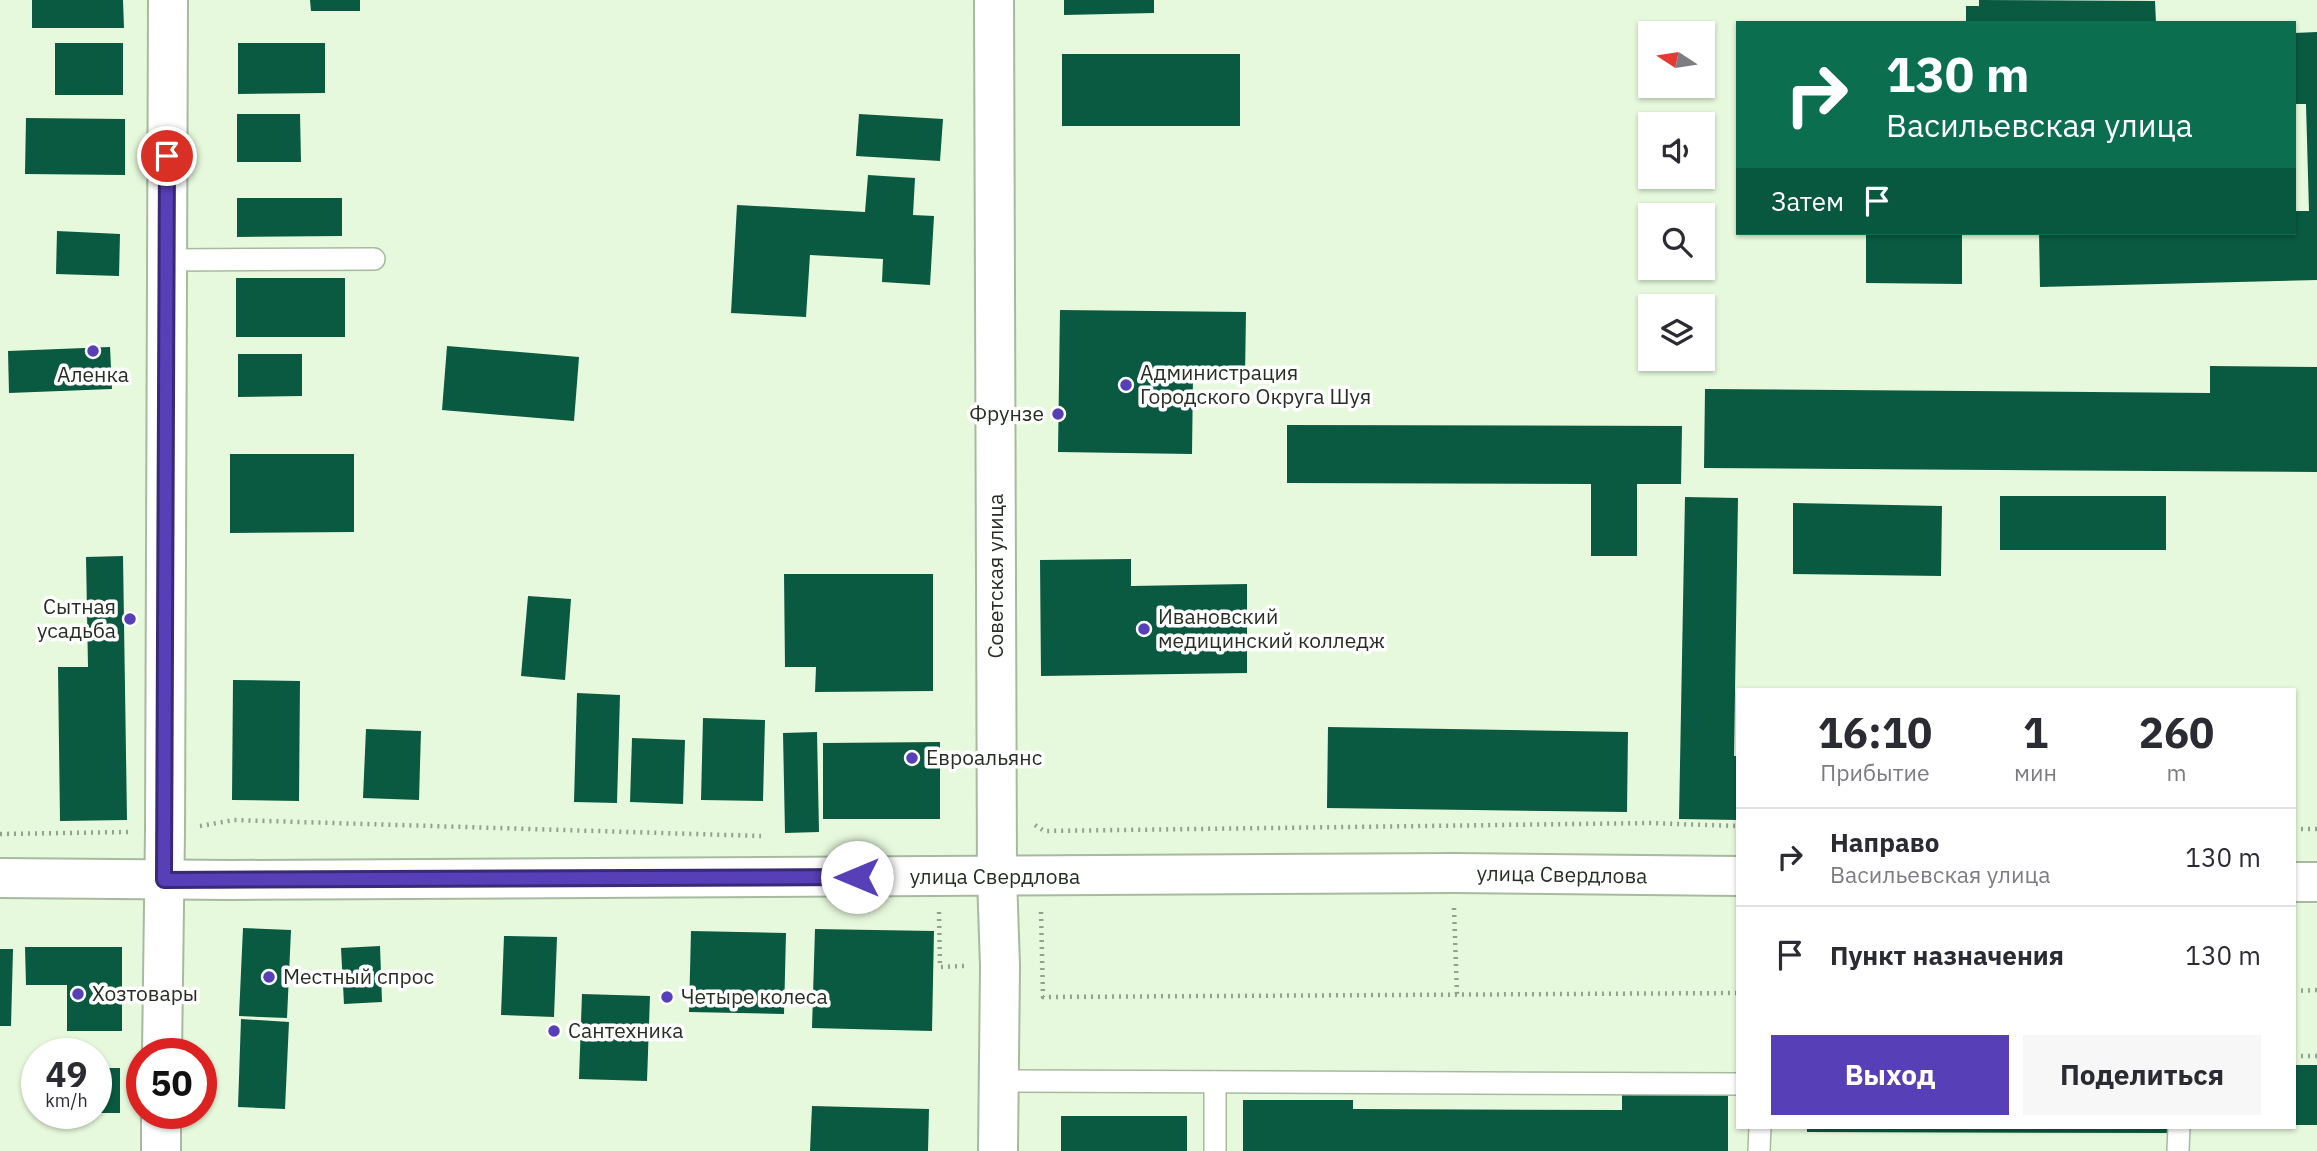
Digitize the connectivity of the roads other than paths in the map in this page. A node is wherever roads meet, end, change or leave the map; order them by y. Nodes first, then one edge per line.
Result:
1 (168, 0) edge
2 (994, 0) edge
3 (374, 258) dead end
4 (167, 260) junction
5 (1736, 876) edge
6 (997, 877) junction
7 (0, 878) edge
8 (164, 880) junction
9 (2296, 882) edge
10 (2317, 882) edge
11 (162, 1038) edge
12 (999, 1081) junction
13 (1215, 1082) junction
14 (1736, 1084) edge
15 (161, 1129) edge
16 (1759, 1129) edge
17 (2179, 1129) edge
18 (161, 1151) edge
19 (998, 1151) edge
20 (1215, 1151) edge
21 (1759, 1151) edge
22 (2178, 1151) edge

1 - 4 street
2 - 6 street, Советская улица
3 - 4 lane
4 - 8 street
5 - 6 street, улица Свердлова
6 - 8 street, улица Свердлова
6 - 12 street, Советская улица
7 - 8 street, улица Свердлова
8 - 11 street
9 - 10 street
12 - 13 lane
12 - 19 street, Советская улица
13 - 14 lane
13 - 20 lane
15 - 18 street
16 - 21 lane
17 - 22 lane

